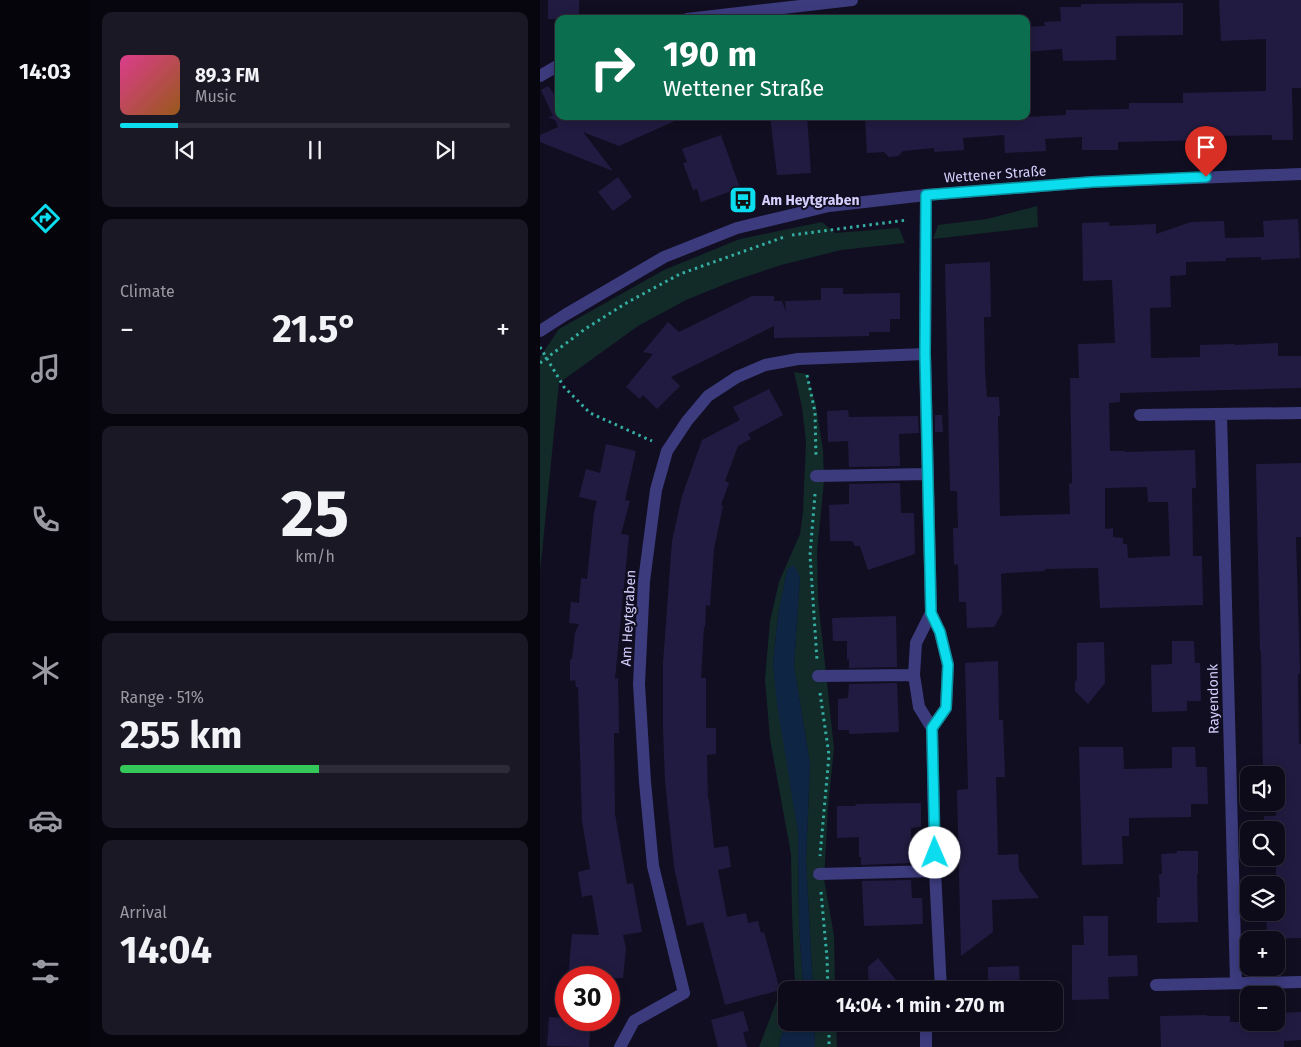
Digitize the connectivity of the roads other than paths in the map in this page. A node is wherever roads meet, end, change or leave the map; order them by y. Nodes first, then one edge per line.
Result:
1 (852, 0) edge
2 (722, 15) edge
3 (555, 67) edge
4 (540, 76) edge
5 (1301, 174) edge
6 (926, 195) junction
7 (540, 331) edge
8 (925, 354) junction
9 (1301, 413) edge
10 (1221, 414) junction
11 (1140, 415) dead end
12 (928, 474) junction
13 (816, 476) dead end
14 (931, 613) junction
15 (914, 675) junction
16 (818, 676) dead end
17 (932, 728) junction
18 (935, 871) junction
19 (819, 874) dead end
20 (941, 981) edge
21 (1301, 982) edge
22 (1236, 983) junction
23 (1156, 985) dead end
24 (926, 1031) edge
25 (620, 1047) edge
26 (926, 1047) edge

1 - 2 street
3 - 4 street
5 - 6 street, Wettener Straße
6 - 7 street, Wettener Straße
6 - 8 street
8 - 12 street
8 - 25 street, Am Heytgraben
9 - 10 street
10 - 11 street
10 - 22 street, Rayendonk
12 - 13 street
12 - 14 street
14 - 15 street
14 - 17 street
15 - 16 street
15 - 17 street
17 - 18 street
18 - 19 street
18 - 20 street
21 - 22 street
22 - 23 street
24 - 26 street

